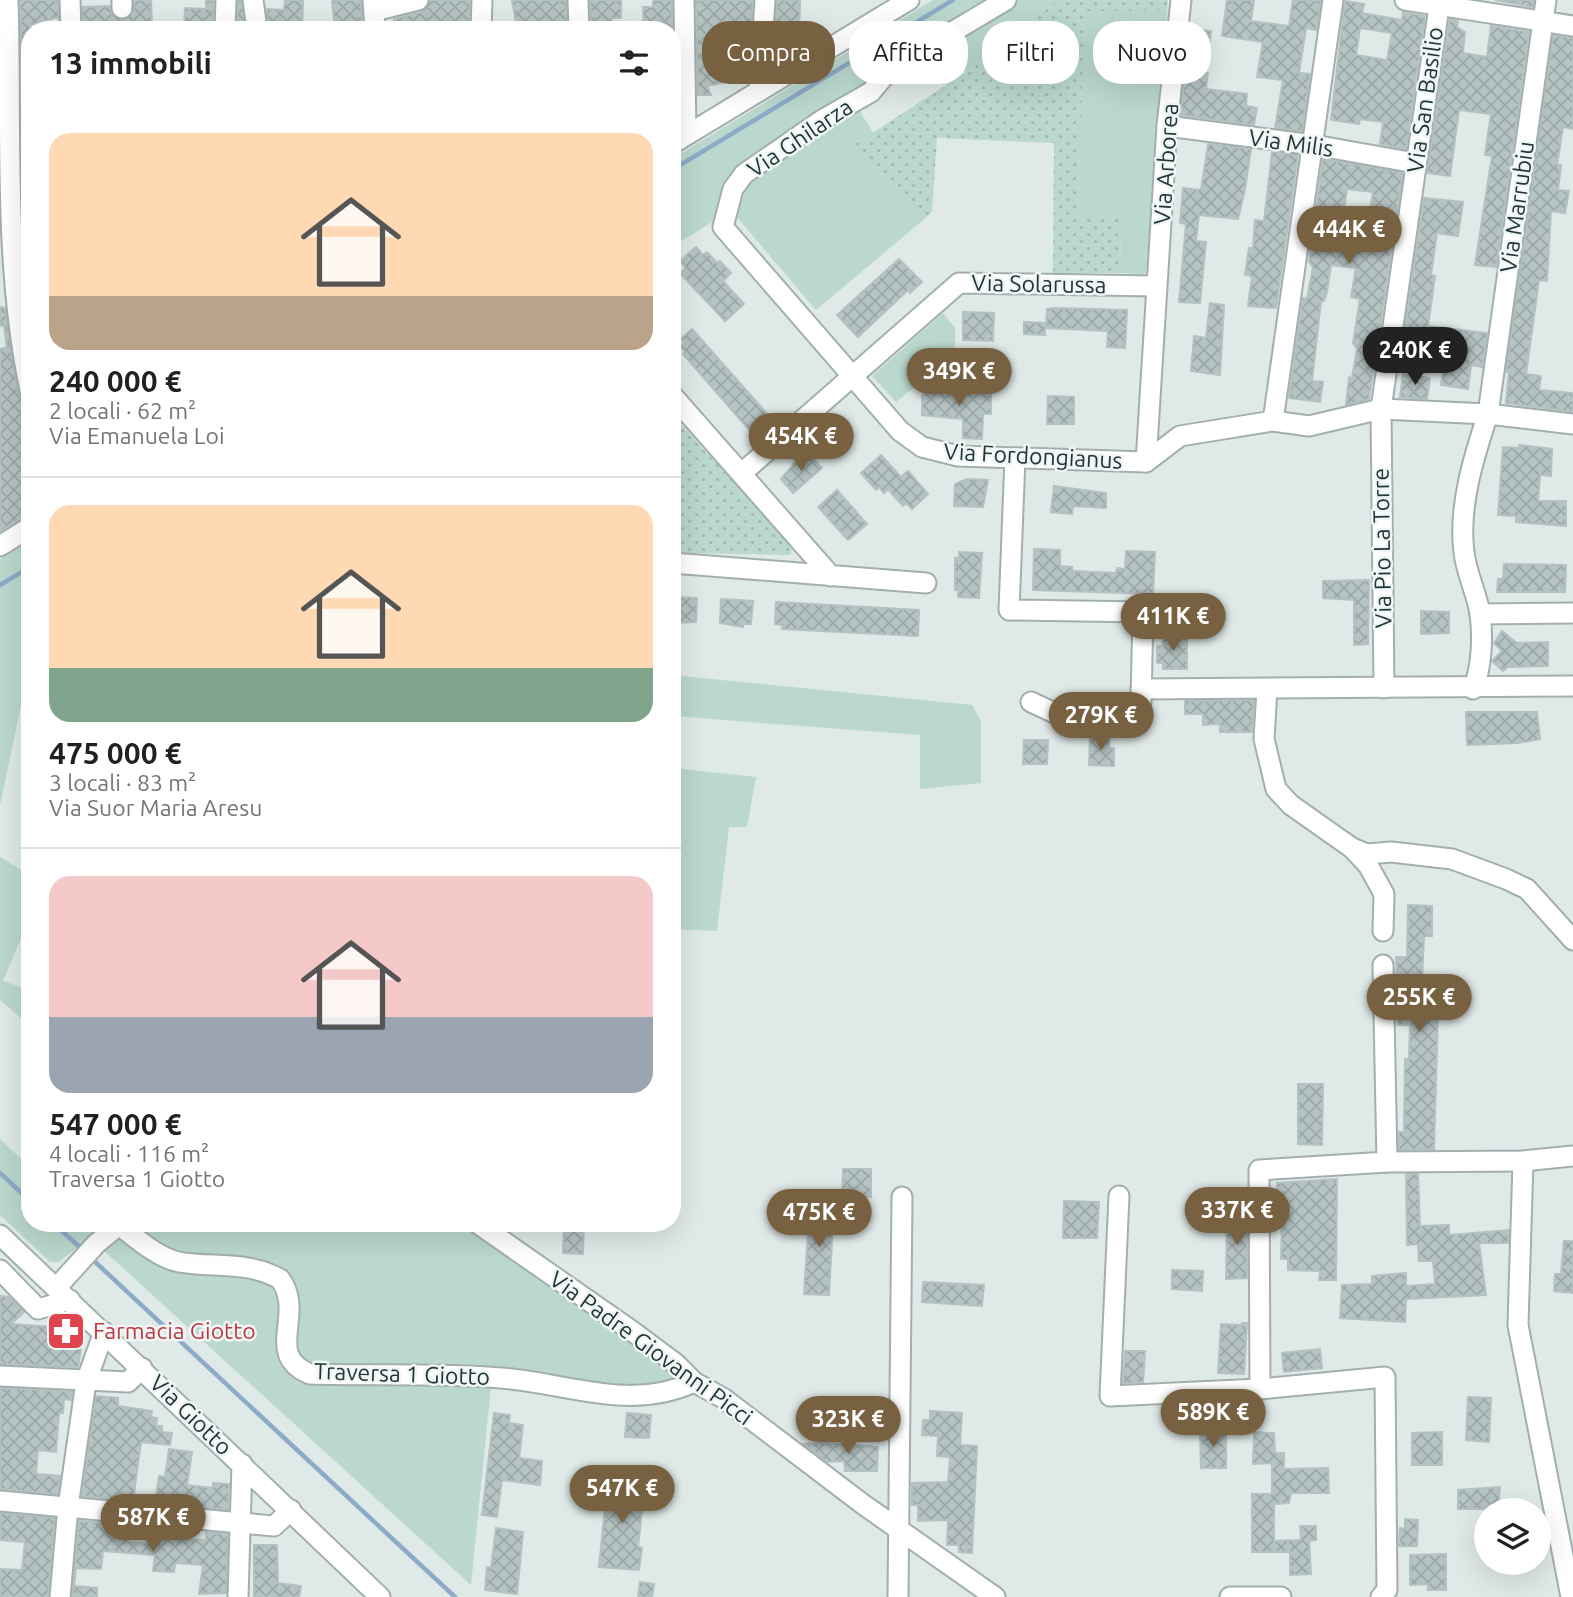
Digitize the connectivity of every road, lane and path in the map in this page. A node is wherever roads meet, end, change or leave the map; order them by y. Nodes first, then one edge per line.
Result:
1 (8, 0) edge
2 (70, 0) edge
3 (226, 0) edge
4 (253, 0) edge
5 (418, 0) edge
6 (482, 0) edge
7 (578, 0) edge
8 (684, 0) edge
9 (765, 0) edge
10 (1006, 0) edge
11 (1181, 0) edge
12 (1333, 0) edge
13 (1405, 0) edge
14 (1546, 0) edge
15 (905, 1) edge
16 (1439, 3) edge
17 (374, 14) edge
18 (71, 21) edge
19 (225, 21) edge
20 (256, 21) edge
21 (481, 21) edge
22 (579, 21) edge
23 (1543, 21) junction
24 (1573, 26) edge
25 (681, 84) edge
26 (759, 91) junction
27 (1167, 126) junction
28 (681, 139) edge
29 (1314, 145) junction
30 (1415, 163) junction
31 (5, 219) edge
32 (723, 227) joint
33 (21, 255) edge
34 (1156, 286) junction
35 (21, 325) edge
36 (10, 342) edge
37 (21, 368) edge
38 (852, 376) junction
39 (681, 408) edge
40 (1381, 409) junction
41 (1488, 414) junction
42 (1272, 421) junction
43 (1573, 424) edge
44 (1015, 458) junction
45 (1146, 462) junction
46 (742, 473) junction
47 (21, 533) edge
48 (804, 544) junction
49 (0, 546) edge
50 (681, 564) edge
51 (790, 572) junction
52 (831, 576) junction
53 (926, 583) dead end
54 (1573, 613) edge
55 (1480, 614) junction
56 (1573, 686) edge
57 (1384, 688) junction
58 (1141, 689) junction
59 (1266, 689) junction
60 (1473, 689) junction
61 (1031, 702) dead end
62 (1352, 848) junction
63 (1383, 931) dead end
64 (1573, 940) edge
65 (1383, 965) dead end
66 (1573, 1156) edge
67 (1523, 1161) junction
68 (1387, 1162) junction
69 (1119, 1196) dead end
70 (902, 1197) dead end
71 (110, 1232) edge
72 (129, 1232) edge
73 (490, 1232) edge
74 (1, 1236) edge
75 (0, 1270) edge
76 (63, 1293) junction
77 (104, 1332) junction
78 (142, 1368) junction
79 (0, 1376) edge
80 (86, 1382) junction
81 (694, 1382) junction
82 (1260, 1389) junction
83 (242, 1464) junction
84 (0, 1501) edge
85 (68, 1507) junction
86 (291, 1510) junction
87 (240, 1524) junction
88 (899, 1529) junction
89 (60, 1597) edge
90 (238, 1597) edge
91 (380, 1597) edge
92 (898, 1597) edge
93 (995, 1597) edge
94 (1230, 1597) edge
95 (1281, 1597) edge
96 (1381, 1597) edge
97 (1571, 1597) edge

1 - 31 street
2 - 18 street
3 - 19 street
4 - 20 street
5 - 17 street
6 - 21 street
7 - 22 street
8 - 25 street
9 - 26 street
10 - 32 street, Via Ghilarza
11 - 27 street, Via Arborea
12 - 29 street
13 - 16 street
14 - 23 street, Via Marrubiu
15 - 26 street
16 - 23 street
16 - 30 street, Via San Basilio
23 - 24 street
23 - 41 street, Via Marrubiu
26 - 28 street
27 - 29 street, Via Milis
27 - 34 street, Via Arborea
29 - 30 street, Via Milis
29 - 42 street
30 - 40 street, Via San Basilio
31 - 33 street
32 - 38 street, Via Fordongianus
34 - 38 street, Via Solarussa
34 - 45 street, Via Arborea
35 - 36 street
36 - 37 street
38 - 44 street, Via Fordongianus
38 - 46 street, Via Solarussa
39 - 46 street
40 - 41 street
40 - 42 street
40 - 57 street, Via Pio La Torre
41 - 43 street
41 - 55 street, Via Marrubiu
42 - 45 street, Via Fordongianus
44 - 45 street, Via Fordongianus
44 - 58 street
46 - 48 street
47 - 49 street
48 - 51 street
48 - 52 street
50 - 51 street
51 - 52 street
52 - 53 street
54 - 55 street
55 - 60 street, Via Marrubiu
56 - 60 street
57 - 59 street
57 - 60 street
58 - 59 street
58 - 61 street
59 - 62 street
62 - 63 street
62 - 64 street
65 - 68 street
66 - 67 street
67 - 68 street
67 - 97 street
68 - 82 street
69 - 82 street
70 - 88 street
71 - 76 street, Traversa 1 Giotto
72 - 81 street, Traversa 1 Giotto
73 - 81 street, Via Padre Giovanni Picci
74 - 76 street, Via Giotto
75 - 76 street
76 - 77 street, Via Giotto
77 - 78 street, Via Giotto
77 - 80 street
78 - 80 street
78 - 83 street, Via Giotto
79 - 80 street
80 - 85 street
81 - 88 street, Via Padre Giovanni Picci
82 - 96 street
83 - 86 street, Via Giotto
83 - 87 street
84 - 85 street
85 - 87 street
85 - 89 street
86 - 87 street
86 - 91 street, Via Giotto
87 - 90 street
88 - 92 street
88 - 93 street, Via Padre Giovanni Picci
94 - 95 street

